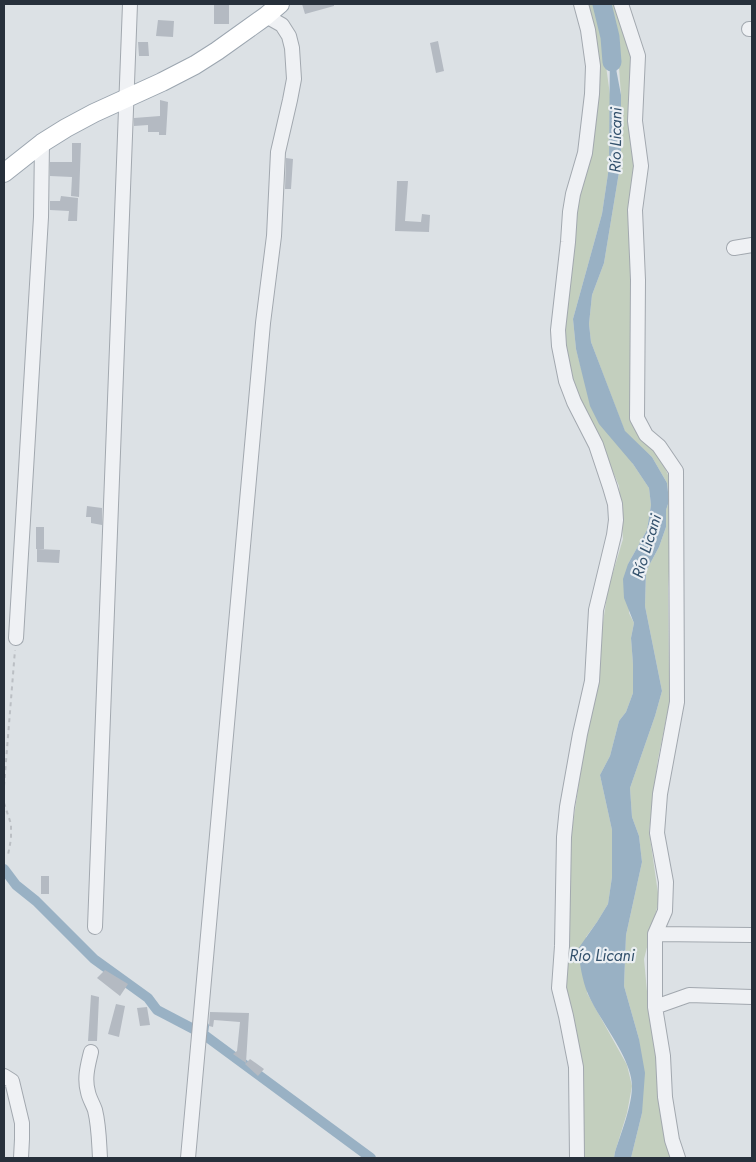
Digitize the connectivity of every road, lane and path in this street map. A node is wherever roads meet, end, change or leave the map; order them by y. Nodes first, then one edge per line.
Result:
1 (130, 4) edge
2 (280, 4) edge
3 (581, 4) edge
4 (621, 4) edge
5 (266, 16) junction
6 (127, 98) junction
7 (42, 143) junction
8 (4, 173) edge
9 (752, 245) edge
10 (734, 248) dead end
11 (16, 638) joint
12 (4, 786) edge
13 (4, 803) edge
14 (8, 855) dead end
15 (96, 927) dead end
16 (655, 934) junction
17 (752, 935) edge
18 (752, 996) edge
19 (655, 1007) junction
20 (91, 1052) dead end
21 (4, 1076) edge
22 (21, 1158) edge
23 (100, 1158) edge
24 (188, 1158) edge
25 (577, 1158) edge
26 (678, 1158) edge

1 - 6 street
2 - 5 main road
3 - 25 street
4 - 16 street
5 - 6 main road
5 - 24 street
6 - 7 main road
6 - 15 street
7 - 8 main road
7 - 11 street
9 - 10 street
11 - 12 path
13 - 14 path
16 - 17 street
16 - 19 street
18 - 19 street
19 - 26 street
20 - 23 street
21 - 22 street

